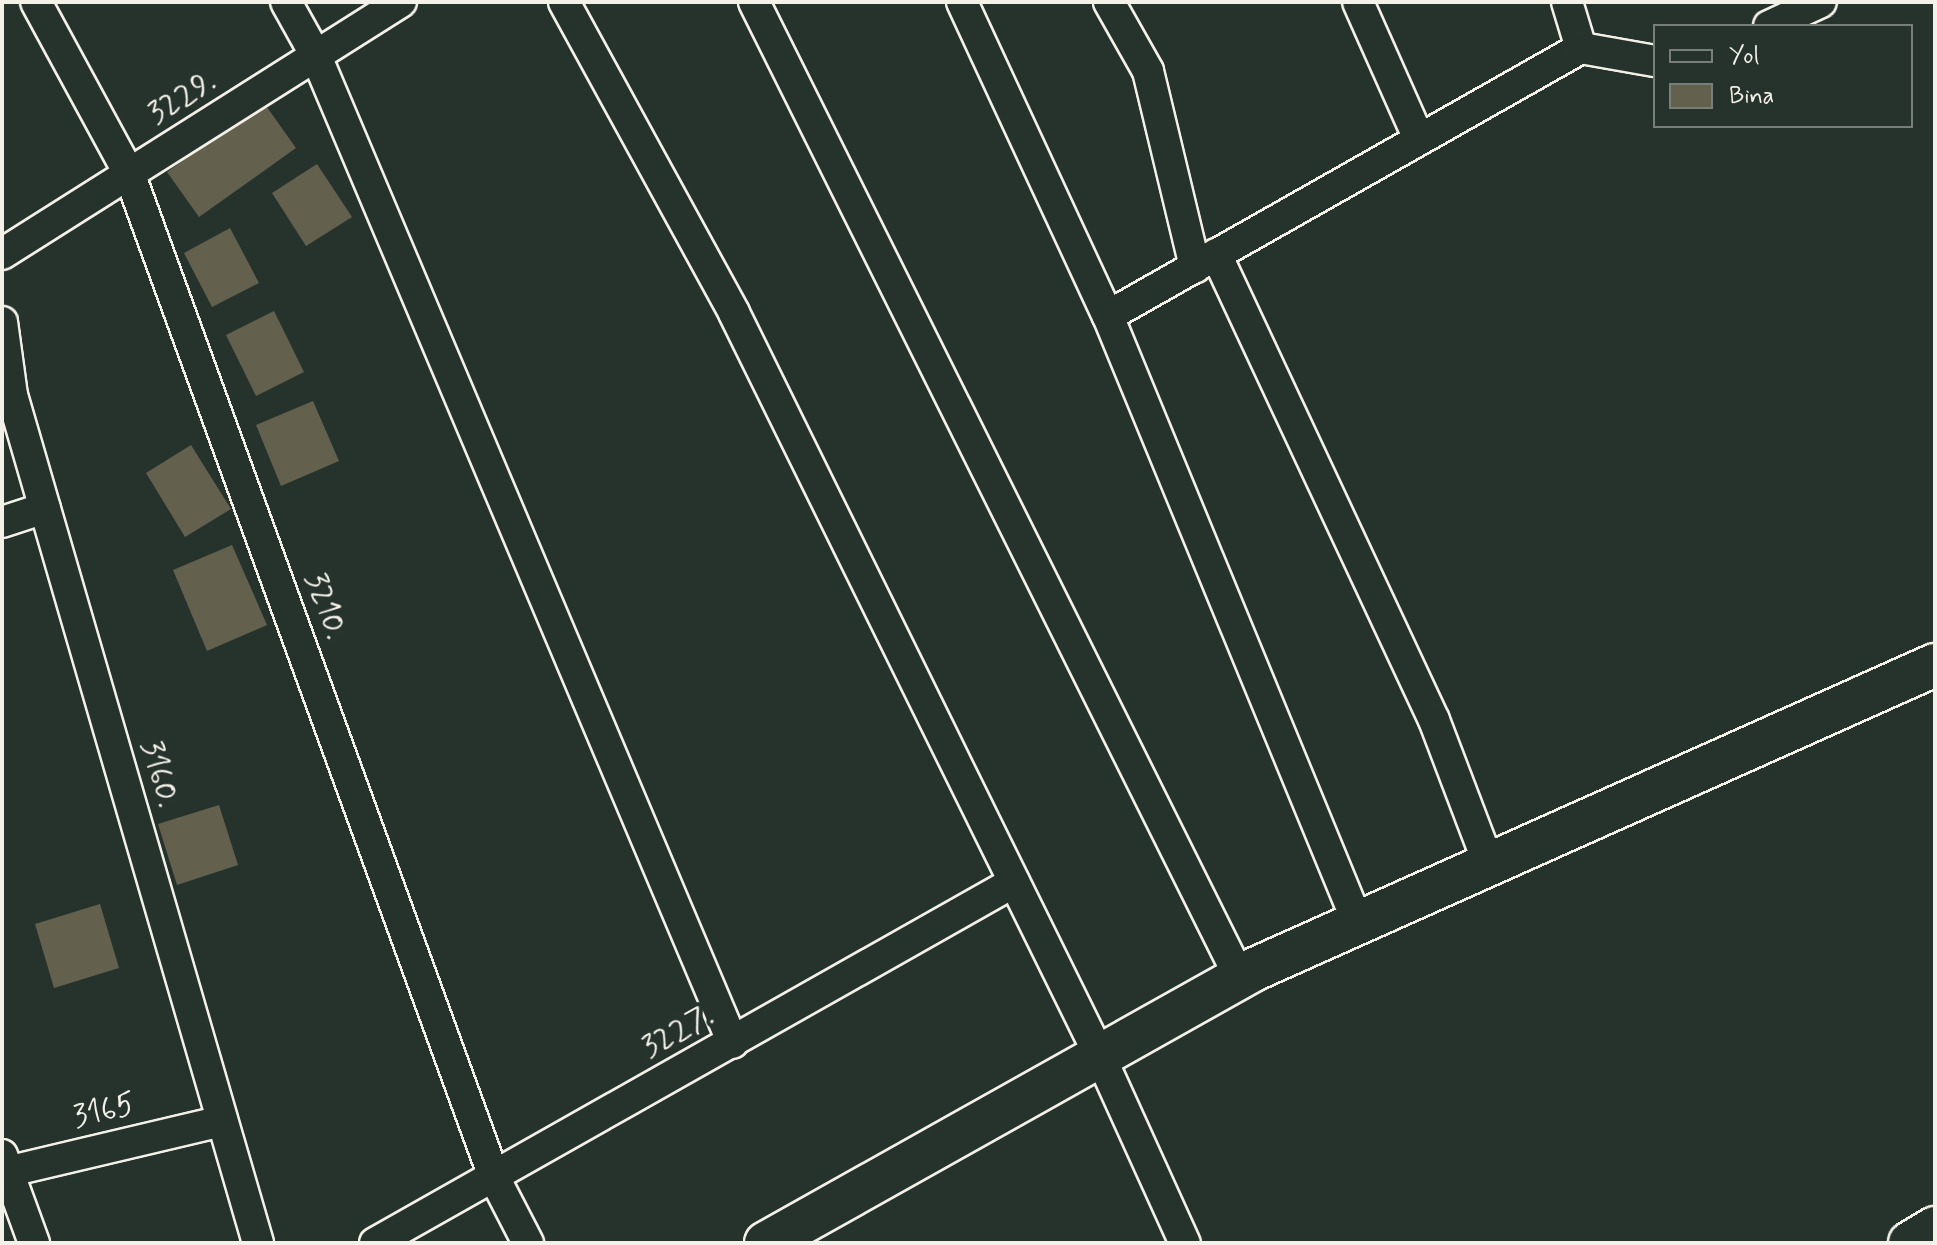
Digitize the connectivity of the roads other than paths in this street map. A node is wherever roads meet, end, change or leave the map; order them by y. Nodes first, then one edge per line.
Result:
1 (36, 2) edge
2 (286, 2) edge
3 (401, 2) edge
4 (564, 2) edge
5 (754, 2) edge
6 (962, 2) edge
7 (1109, 2) edge
8 (1358, 2) edge
9 (1567, 2) edge
10 (1819, 2) edge
11 (1773, 24) edge
12 (1581, 48) junction
13 (316, 56) junction
14 (1653, 61) edge
15 (1419, 139) junction
16 (129, 173) junction
17 (2, 254) edge
18 (1206, 260) junction
19 (1108, 316) junction
20 (2, 322) edge
21 (45, 508) junction
22 (2, 522) edge
23 (1935, 665) edge
24 (1489, 865) junction
25 (1014, 882) junction
26 (1358, 923) junction
27 (1240, 978) junction
28 (733, 1043) junction
29 (1100, 1056) junction
30 (222, 1121) junction
31 (3, 1166) edge
32 (494, 1177) junction
33 (1935, 1228) edge
34 (34, 1243) edge
35 (258, 1243) edge
36 (375, 1243) edge
37 (528, 1243) edge
38 (766, 1243) edge
39 (1185, 1243) edge
40 (1910, 1243) edge

1 - 16 street, 3210.
2 - 13 street
3 - 13 street, 3229.
4 - 25 street
5 - 27 street
6 - 19 street
7 - 18 street
8 - 15 street
9 - 12 street
10 - 11 street
12 - 14 street
12 - 15 street
13 - 16 street, 3229.
13 - 28 street
15 - 18 street
16 - 17 street, 3229.
16 - 32 street, 3210.
18 - 19 street
18 - 24 street
19 - 26 street
20 - 21 street, 3160.
21 - 22 street
21 - 30 street, 3160.
23 - 24 street
24 - 26 street
25 - 28 street, 3227.
25 - 29 street
26 - 27 street
27 - 29 street
28 - 32 street, 3227.
29 - 38 street
29 - 39 street
30 - 31 street, 3165
30 - 35 street, 3160.
31 - 34 street
32 - 36 street, 3227.
32 - 37 street, 3210.
33 - 40 street

